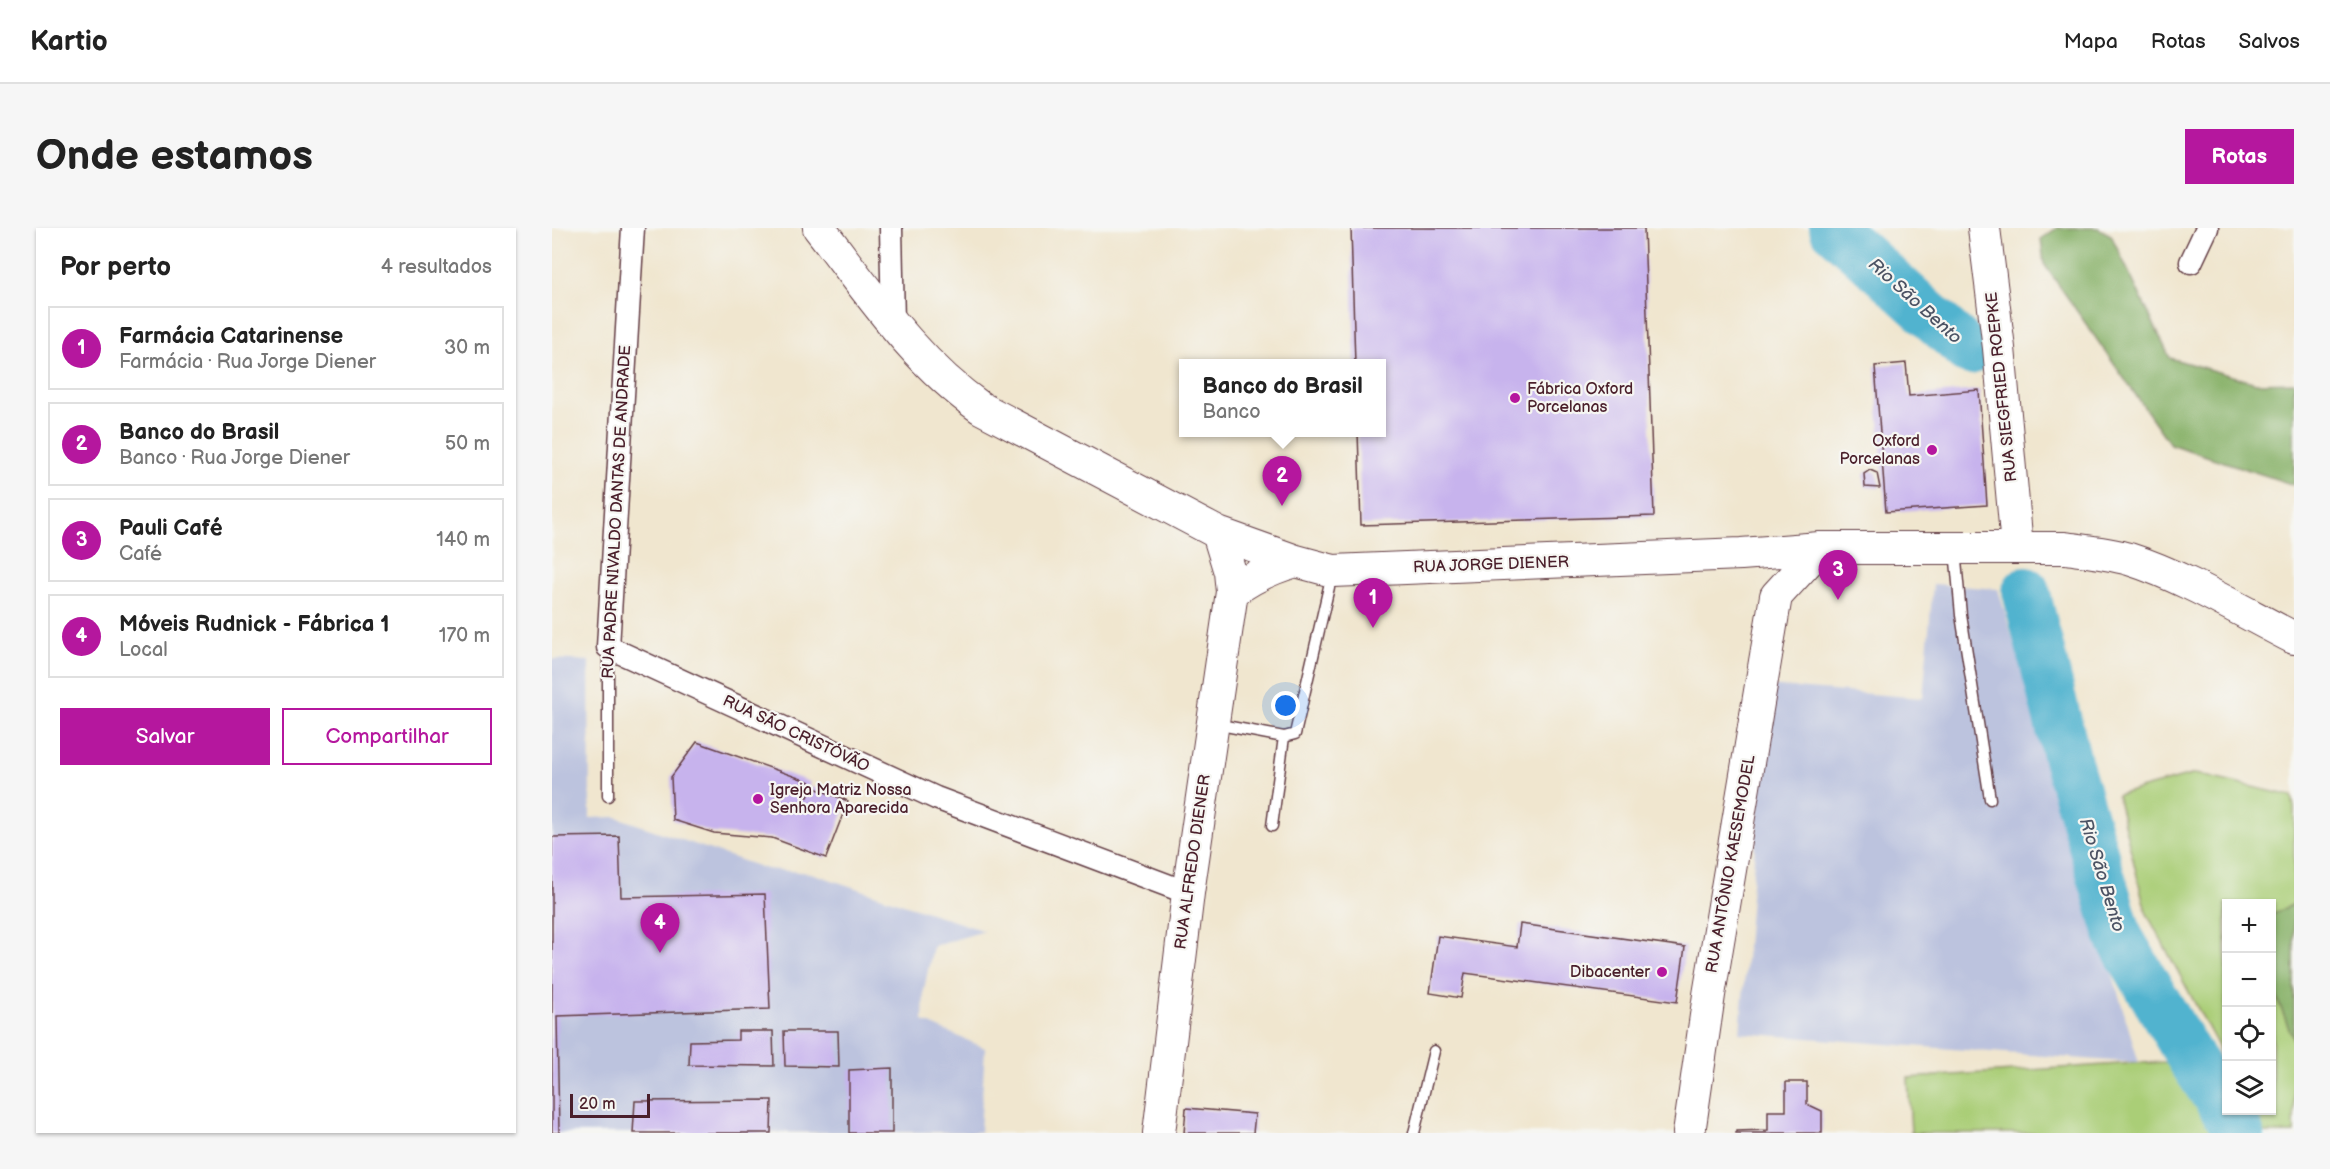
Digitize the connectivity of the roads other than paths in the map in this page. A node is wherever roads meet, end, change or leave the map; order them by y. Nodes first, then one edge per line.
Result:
1 (633, 228) edge
2 (819, 228) edge
3 (891, 228) edge
4 (1984, 228) edge
5 (2207, 228) edge
6 (2191, 262) dead end
7 (893, 323) junction
8 (1218, 533) junction
9 (2017, 547) junction
10 (1820, 548) junction
11 (1955, 549) junction
12 (1741, 554) junction
13 (1296, 561) junction
14 (1333, 571) junction
15 (1232, 592) junction
16 (1776, 596) junction
17 (2294, 638) edge
18 (608, 647) junction
19 (1213, 723) junction
20 (1284, 737) junction
21 (608, 796) dead end
22 (1990, 799) dead end
23 (1272, 826) dead end
24 (1188, 893) junction
25 (1434, 1051) dead end
26 (1159, 1133) edge
27 (1414, 1133) edge
28 (1689, 1133) edge

1 - 18 street, RUA PADRE NIVALDO DANTAS DE ANDRADE
2 - 7 street, RUA JORGE DIENER
3 - 7 street
4 - 9 street, RUA SIEGFRIED ROEPKE
5 - 6 street
7 - 8 street, RUA JORGE DIENER
8 - 13 street, RUA JORGE DIENER
8 - 15 street, RUA ALFREDO DIENER
9 - 11 street, RUA JORGE DIENER
9 - 17 street, RUA JORGE DIENER
10 - 11 street, RUA JORGE DIENER
10 - 12 street, RUA JORGE DIENER
10 - 16 street
11 - 22 lane
12 - 14 street, RUA JORGE DIENER
12 - 16 street
13 - 14 street, RUA JORGE DIENER
13 - 15 street
14 - 20 lane
15 - 19 street, RUA ALFREDO DIENER
16 - 28 street, RUA ANTÔNIO KAESEMODEL
18 - 21 lane, RUA PADRE NIVALDO DANTAS DE ANDRADE
18 - 24 street, RUA SÃO CRISTÓVÃO
19 - 20 lane
19 - 24 street, RUA ALFREDO DIENER
20 - 23 lane
24 - 26 street, RUA ALFREDO DIENER
25 - 27 lane

